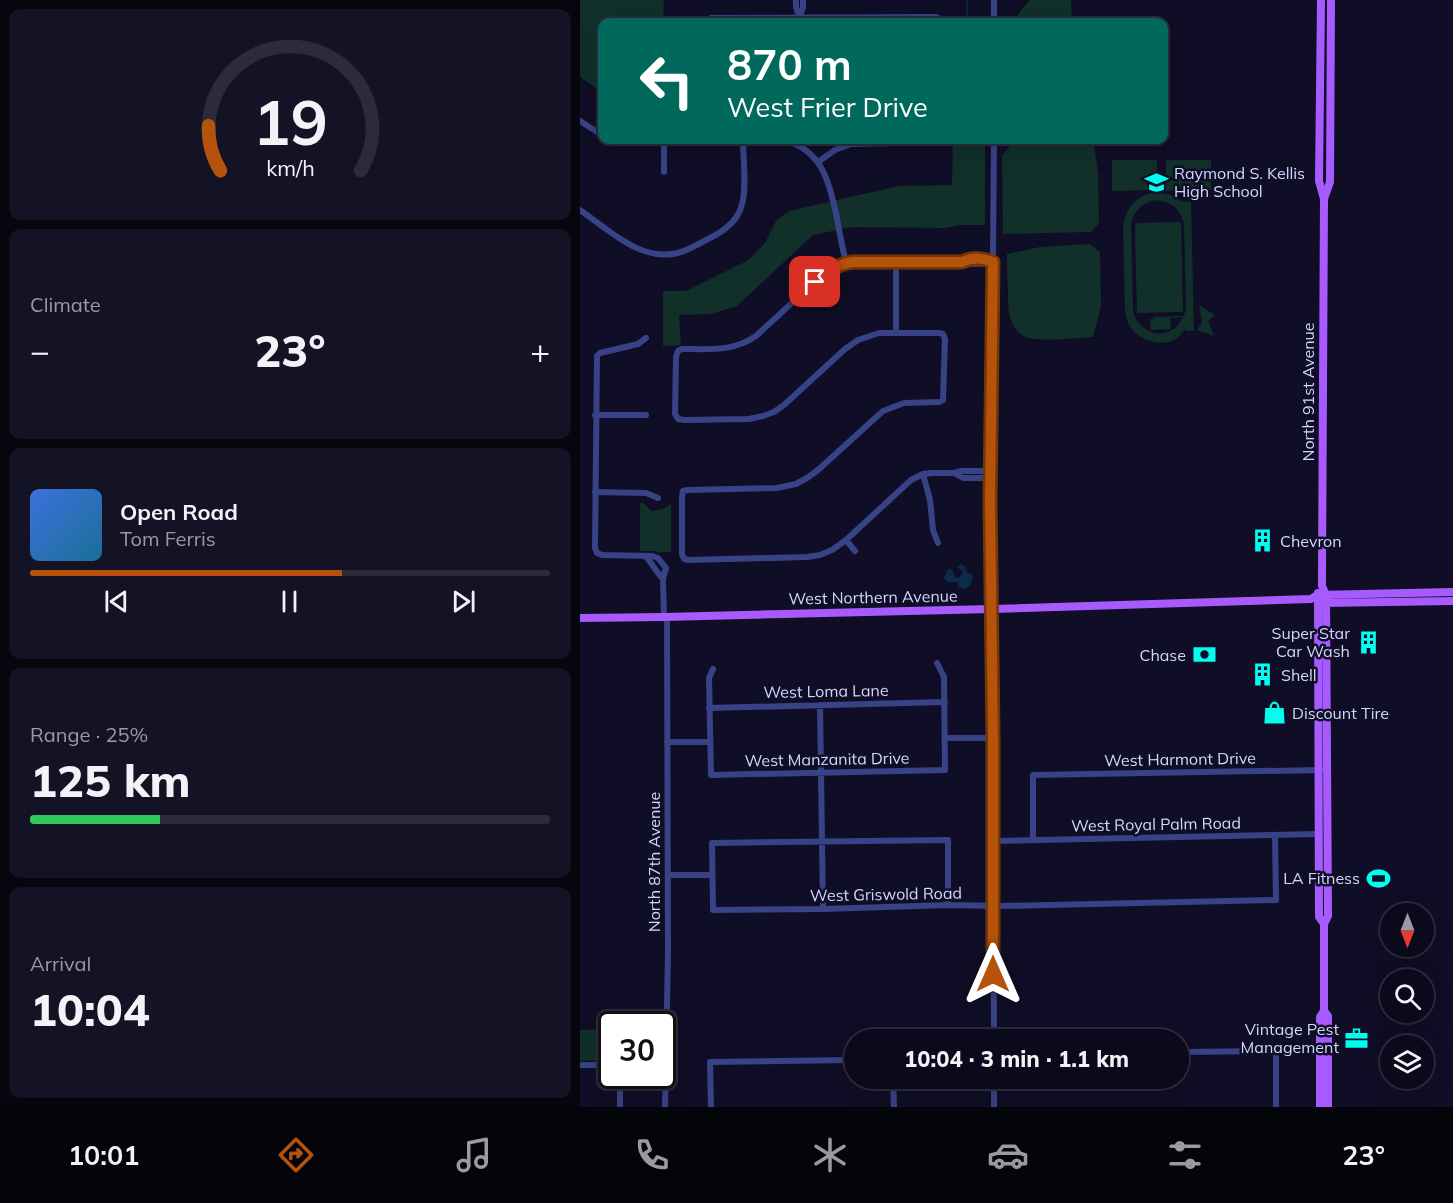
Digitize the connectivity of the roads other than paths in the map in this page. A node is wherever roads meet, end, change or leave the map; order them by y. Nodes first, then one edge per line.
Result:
1 (796, 0) edge
2 (803, 0) edge
3 (994, 0) edge
4 (1321, 0) edge
5 (1328, 0) edge
6 (711, 18) edge
7 (800, 18) junction
8 (937, 18) edge
9 (994, 18) edge
10 (1320, 120) junction
11 (1330, 120) junction
12 (580, 121) edge
13 (598, 132) edge
14 (664, 144) edge
15 (743, 144) edge
16 (796, 144) edge
17 (851, 144) edge
18 (994, 144) edge
19 (818, 162) junction
20 (664, 172) dead end
21 (1324, 199) junction
22 (580, 210) edge
23 (631, 246) junction
24 (628, 254) dead end
25 (896, 262) junction
26 (993, 262) junction
27 (846, 263) junction
28 (896, 333) junction
29 (646, 338) dead end
30 (595, 415) junction
31 (646, 415) dead end
32 (923, 474) junction
33 (990, 475) junction
34 (595, 492) junction
35 (658, 498) dead end
36 (846, 540) junction
37 (938, 543) dead end
38 (855, 551) dead end
39 (645, 556) junction
40 (663, 562) junction
41 (655, 567) junction
42 (663, 579) junction
43 (1453, 592) edge
44 (1320, 599) junction
45 (1453, 601) edge
46 (992, 609) junction
47 (665, 617) junction
48 (580, 618) edge
49 (937, 663) dead end
50 (713, 669) dead end
51 (1318, 680) junction
52 (944, 702) junction
53 (820, 705) junction
54 (709, 708) junction
55 (1328, 730) junction
56 (945, 738) junction
57 (993, 738) junction
58 (667, 742) junction
59 (710, 742) junction
60 (1323, 769) junction
61 (821, 773) junction
62 (1319, 834) junction
63 (1275, 835) junction
64 (1033, 840) junction
65 (993, 841) junction
66 (822, 842) junction
67 (668, 875) junction
68 (712, 875) junction
69 (1328, 877) junction
70 (948, 905) junction
71 (993, 905) junction
72 (823, 909) junction
73 (1324, 924) junction
74 (1324, 1011) junction
75 (994, 1029) edge
76 (1189, 1052) edge
77 (844, 1060) edge
78 (580, 1065) edge
79 (598, 1065) edge
80 (620, 1089) edge
81 (893, 1089) edge
82 (994, 1089) edge
83 (620, 1107) edge
84 (665, 1107) edge
85 (711, 1107) edge
86 (894, 1107) edge
87 (994, 1107) edge
88 (1276, 1107) edge
89 (1320, 1107) edge
90 (1328, 1107) edge

1 - 7 street
2 - 7 street
3 - 9 street
4 - 10 main road, North 91st Avenue
5 - 11 main road, North 91st Avenue
6 - 7 street
7 - 8 street
10 - 11 main road
10 - 21 main road, North 91st Avenue
11 - 21 main road, North 91st Avenue
12 - 13 street
14 - 20 street
15 - 23 street
16 - 19 street
17 - 19 street
18 - 26 street
19 - 27 street
21 - 44 main road, North 91st Avenue
22 - 23 street
23 - 24 street
25 - 26 street
25 - 27 street
25 - 28 street
26 - 33 street
27 - 28 street
28 - 36 street
29 - 30 street
30 - 31 street
30 - 34 street
32 - 33 street
32 - 36 street
32 - 37 street
33 - 46 street
34 - 35 street
34 - 39 street
36 - 38 street
39 - 40 street
39 - 41 street
40 - 41 street
40 - 42 street, North 87th Avenue
41 - 42 street
42 - 47 street, North 87th Avenue
43 - 44 main road, West Northern Avenue
44 - 45 main road, West Northern Avenue
44 - 46 main road, West Northern Avenue
44 - 51 main road, North 91st Avenue
44 - 55 main road, North 91st Avenue
46 - 47 main road, West Northern Avenue
46 - 57 street
47 - 48 main road, West Northern Avenue
47 - 58 street, North 87th Avenue
49 - 52 street
50 - 54 street
51 - 55 main road
51 - 60 main road, North 91st Avenue
52 - 53 street, West Loma Lane
52 - 56 street
53 - 54 street, West Loma Lane
53 - 61 street
54 - 59 street
55 - 60 main road, North 91st Avenue
56 - 57 street
56 - 61 street, West Manzanita Drive
57 - 65 street
58 - 59 street
58 - 67 street, North 87th Avenue
59 - 61 street, West Manzanita Drive
60 - 62 main road, North 91st Avenue
60 - 64 street, West Harmont Drive
60 - 69 main road, North 91st Avenue
61 - 66 street
62 - 63 street, West Royal Palm Road
62 - 69 main road
62 - 73 main road, North 91st Avenue
63 - 64 street, West Royal Palm Road
63 - 71 street, West Griswold Road
64 - 65 street, West Royal Palm Road
65 - 71 street
66 - 68 street
66 - 70 street
66 - 72 street
67 - 68 street
67 - 84 street, North 87th Avenue
68 - 72 street, West Griswold Road
69 - 73 main road, North 91st Avenue
70 - 71 street, West Griswold Road
70 - 72 street, West Griswold Road
71 - 75 street
73 - 74 main road, North 91st Avenue
74 - 89 main road, North 91st Avenue
74 - 90 main road, North 91st Avenue
76 - 88 street
77 - 85 street
78 - 79 street
80 - 83 street
81 - 86 street
82 - 87 street

